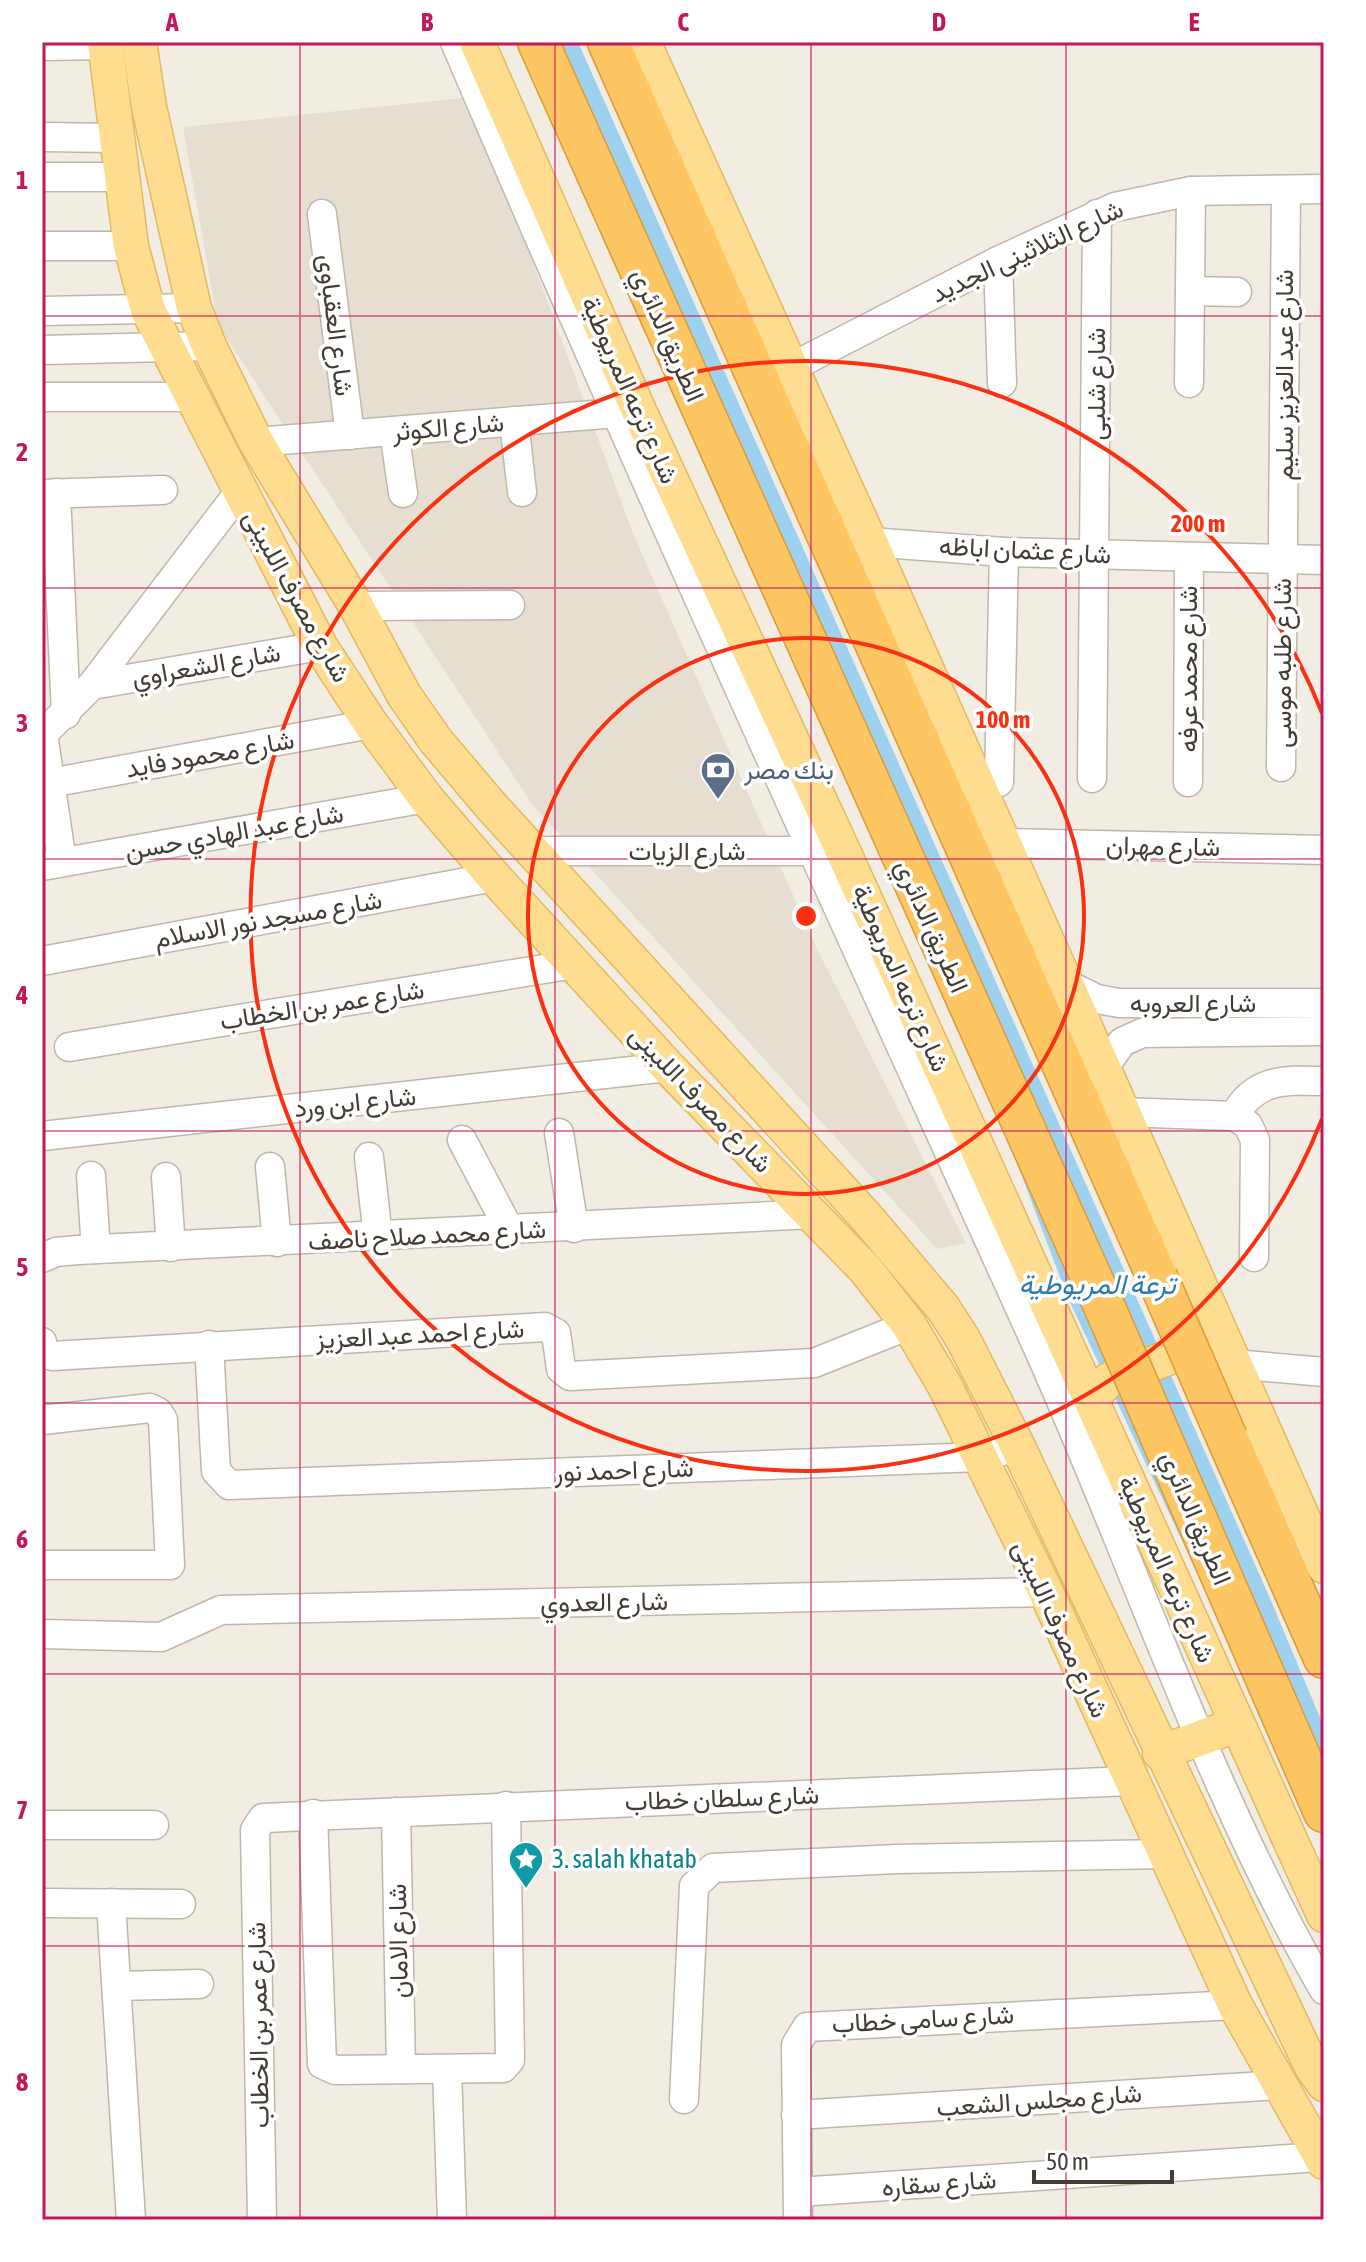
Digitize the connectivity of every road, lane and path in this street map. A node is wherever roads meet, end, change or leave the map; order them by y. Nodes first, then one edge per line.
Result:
1 (139, 42) edge
2 (455, 42) edge
3 (477, 42) edge
4 (538, 42) edge
5 (608, 42) edge
6 (643, 42) edge
7 (105, 44) edge
8 (42, 46) edge
9 (42, 137) edge
10 (115, 138) junction
11 (42, 177) edge
12 (121, 177) junction
13 (1324, 189) edge
14 (1286, 190) junction
15 (1191, 191) junction
16 (322, 214) dead end
17 (1097, 214) junction
18 (42, 246) edge
19 (131, 246) junction
20 (998, 261) junction
21 (1190, 291) junction
22 (1237, 292) dead end
23 (194, 308) junction
24 (148, 310) junction
25 (42, 311) edge
26 (209, 346) junction
27 (165, 348) junction
28 (42, 350) edge
29 (792, 367) junction
30 (1002, 383) dead end
31 (1189, 383) dead end
32 (42, 397) edge
33 (190, 397) junction
34 (627, 412) junction
35 (514, 421) junction
36 (394, 431) junction
37 (350, 435) junction
38 (256, 442) junction
39 (163, 490) dead end
40 (240, 491) junction
41 (522, 492) dead end
42 (403, 493) dead end
43 (49, 494) edge
44 (870, 542) junction
45 (1004, 552) junction
46 (1096, 554) junction
47 (1189, 557) junction
48 (1283, 559) junction
49 (1324, 560) edge
50 (510, 605) dead end
51 (356, 606) junction
52 (320, 646) junction
53 (92, 685) junction
54 (66, 714) junction
55 (371, 724) junction
56 (43, 735) edge
57 (1281, 767) dead end
58 (1092, 778) dead end
59 (999, 782) dead end
60 (1188, 782) dead end
61 (50, 783) junction
62 (426, 798) junction
63 (1002, 843) junction
64 (1324, 850) edge
65 (532, 851) junction
66 (827, 851) junction
67 (52, 864) edge
68 (494, 877) junction
69 (42, 961) edge
70 (574, 964) junction
71 (1066, 984) junction
72 (1324, 1003) edge
73 (1213, 1017) junction
74 (1324, 1031) edge
75 (69, 1047) dead end
76 (668, 1067) junction
77 (1103, 1069) junction
78 (1324, 1081) edge
79 (1123, 1112) junction
80 (1234, 1116) junction
81 (559, 1133) dead end
82 (42, 1136) edge
83 (462, 1140) dead end
84 (369, 1157) dead end
85 (270, 1167) dead end
86 (91, 1176) dead end
87 (166, 1177) dead end
88 (814, 1214) junction
89 (574, 1228) junction
90 (510, 1231) junction
91 (378, 1237) junction
92 (277, 1242) junction
93 (171, 1247) junction
94 (96, 1249) junction
95 (1254, 1257) dead end
96 (42, 1258) edge
97 (1210, 1310) junction
98 (909, 1325) junction
99 (42, 1342) edge
100 (209, 1345) junction
101 (1230, 1354) junction
102 (1074, 1361) junction
103 (1324, 1372) edge
104 (1091, 1398) junction
105 (42, 1420) edge
106 (1018, 1447) junction
107 (980, 1457) junction
108 (42, 1565) edge
109 (1324, 1566) edge
110 (1046, 1592) junction
111 (42, 1634) edge
112 (1324, 1658) edge
113 (1236, 1725) junction
114 (1199, 1739) junction
115 (1160, 1753) junction
116 (1130, 1781) junction
117 (506, 1806) junction
118 (396, 1812) junction
119 (1324, 1812) edge
120 (313, 1814) junction
121 (42, 1825) edge
122 (154, 1825) dead end
123 (255, 1830) joint
124 (1164, 1854) junction
125 (42, 1903) edge
126 (111, 1903) junction
127 (181, 1904) dead end
128 (1324, 1915) edge
129 (199, 1984) dead end
130 (117, 1986) junction
131 (1324, 1990) edge
132 (1235, 2005) junction
133 (401, 2069) junction
134 (447, 2069) junction
135 (1324, 2084) edge
136 (1281, 2085) junction
137 (684, 2099) dead end
138 (796, 2115) junction
139 (1322, 2160) edge
140 (798, 2206) edge
141 (131, 2220) edge
142 (262, 2220) edge
143 (452, 2220) edge

1 - 23 main road, شارع مصرف اللبينى
2 - 34 street
3 - 34 main road, شارع ترعه المريوطية
4 - 119 highway, الطريق الدائري, bridge
5 - 112 highway, bridge
6 - 29 main road
7 - 8 street
7 - 10 main road, شارع مصرف اللبينى
9 - 10 street
10 - 12 main road, شارع مصرف اللبينى
11 - 12 street
12 - 19 main road, شارع مصرف اللبينى
13 - 14 street, شارع الثلاثينى الجديد
14 - 15 street, شارع الثلاثينى الجديد
14 - 48 street, شارع عبد العزيز سليم
15 - 17 street, شارع الثلاثينى الجديد
15 - 21 street
16 - 37 street, شارع العقباوى
17 - 20 street, شارع الثلاثينى الجديد
17 - 46 street, شارع شلبى
18 - 19 street
19 - 24 main road, شارع مصرف اللبينى
20 - 29 street, شارع الثلاثينى الجديد
20 - 30 street
21 - 22 street
21 - 31 street
23 - 24 street
23 - 26 main road, شارع مصرف اللبينى
24 - 25 street
24 - 27 main road, شارع مصرف اللبينى
26 - 27 street
26 - 38 main road, شارع مصرف اللبينى
27 - 28 street
27 - 33 main road, شارع مصرف اللبينى
29 - 44 main road
32 - 33 street
33 - 40 main road, شارع مصرف اللبينى
34 - 35 street, شارع الكوثر
34 - 66 main road, شارع ترعه المريوطية
35 - 36 street, شارع الكوثر
35 - 41 street
36 - 37 street, شارع الكوثر
36 - 42 street
37 - 38 street, شارع الكوثر
38 - 51 main road, شارع مصرف اللبينى
39 - 43 street
40 - 52 main road, شارع مصرف اللبينى
40 - 53 street
43 - 54 street
44 - 45 street, شارع عثمان اباظه
44 - 63 main road
45 - 46 street, شارع عثمان اباظه
45 - 59 street
46 - 47 street, شارع عثمان اباظه
46 - 58 street, شارع شلبى
47 - 48 street, شارع عثمان اباظه
47 - 60 street, شارع محمد عرفه
48 - 49 street, شارع عثمان اباظه
48 - 57 street, شارع طلبه موسى
50 - 51 street
51 - 65 main road, شارع مصرف اللبينى
52 - 53 street, شارع الشعراوي
52 - 55 main road, شارع مصرف اللبينى
53 - 54 street
54 - 56 street
55 - 61 street, شارع محمود فايد
55 - 62 main road, شارع مصرف اللبينى
56 - 61 street
61 - 67 street
62 - 67 street, شارع عبد الهادي حسن
62 - 68 main road, شارع مصرف اللبينى
63 - 64 street, شارع مهران
63 - 71 main road
65 - 66 street, شارع الزيات
65 - 106 main road, شارع مصرف اللبينى
66 - 102 main road, شارع ترعه المريوطية
66 - 114 street
68 - 69 street, شارع مسجد نور الاسلام
68 - 70 main road, شارع مصرف اللبينى
70 - 75 street, شارع عمر بن الخطاب
70 - 76 main road, شارع مصرف اللبينى
71 - 73 street, شارع العروبه
71 - 77 main road
72 - 73 street, شارع العروبه
73 - 74 street, شارع العروبه
73 - 77 street, شارع العروبه
76 - 82 street, شارع ابن ورد
76 - 88 main road, شارع مصرف اللبينى
77 - 79 main road
78 - 80 street
79 - 80 street
79 - 97 main road
80 - 95 street
81 - 89 street
83 - 90 street
84 - 91 street
85 - 92 street
86 - 94 street
87 - 93 street
88 - 89 street, شارع محمد صلاح ناصف
88 - 98 main road, شارع مصرف اللبينى
89 - 90 street, شارع محمد صلاح ناصف
90 - 91 street, شارع محمد صلاح ناصف
91 - 92 street, شارع محمد صلاح ناصف
92 - 93 street, شارع محمد صلاح ناصف
93 - 94 street, شارع محمد صلاح ناصف
94 - 96 street, شارع محمد صلاح ناصف
97 - 101 main road
97 - 102 main road, bridge
98 - 100 street, شارع احمد عبد العزيز
98 - 107 main road, شارع مصرف اللبينى
99 - 100 street, شارع احمد عبد العزيز
100 - 107 street, شارع احمد نور
101 - 103 street
101 - 104 main road, bridge
101 - 109 main road
102 - 104 main road, شارع ترعه المريوطية
104 - 113 main road, شارع ترعه المريوطية
105 - 108 street
106 - 107 street, شارع احمد نور
106 - 115 main road, شارع مصرف اللبينى
107 - 110 main road, شارع مصرف اللبينى
110 - 111 street, شارع العدوي
110 - 116 main road, شارع مصرف اللبينى
113 - 114 main road
113 - 128 main road, شارع ترعه المريوطية
114 - 115 main road
114 - 131 street
115 - 135 main road, شارع مصرف اللبينى
116 - 117 street, شارع سلطان خطاب
116 - 124 main road, شارع مصرف اللبينى
117 - 118 street, شارع سلطان خطاب
117 - 134 street
118 - 120 street, شارع سلطان خطاب
118 - 133 street, شارع الامان
120 - 123 street, شارع سلطان خطاب
120 - 133 street
121 - 122 street
123 - 142 street, شارع عمر بن الخطاب
124 - 132 main road, شارع مصرف اللبينى
124 - 137 street
125 - 126 street
126 - 127 street
126 - 130 street
129 - 130 street
130 - 141 street
132 - 136 main road, شارع مصرف اللبينى
132 - 138 street, شارع سامى خطاب
133 - 134 street
134 - 143 street
136 - 138 street, شارع مجلس الشعب
136 - 139 main road, شارع مصرف اللبينى
138 - 140 street, شارع سامى خطاب
139 - 140 street, شارع سقاره

